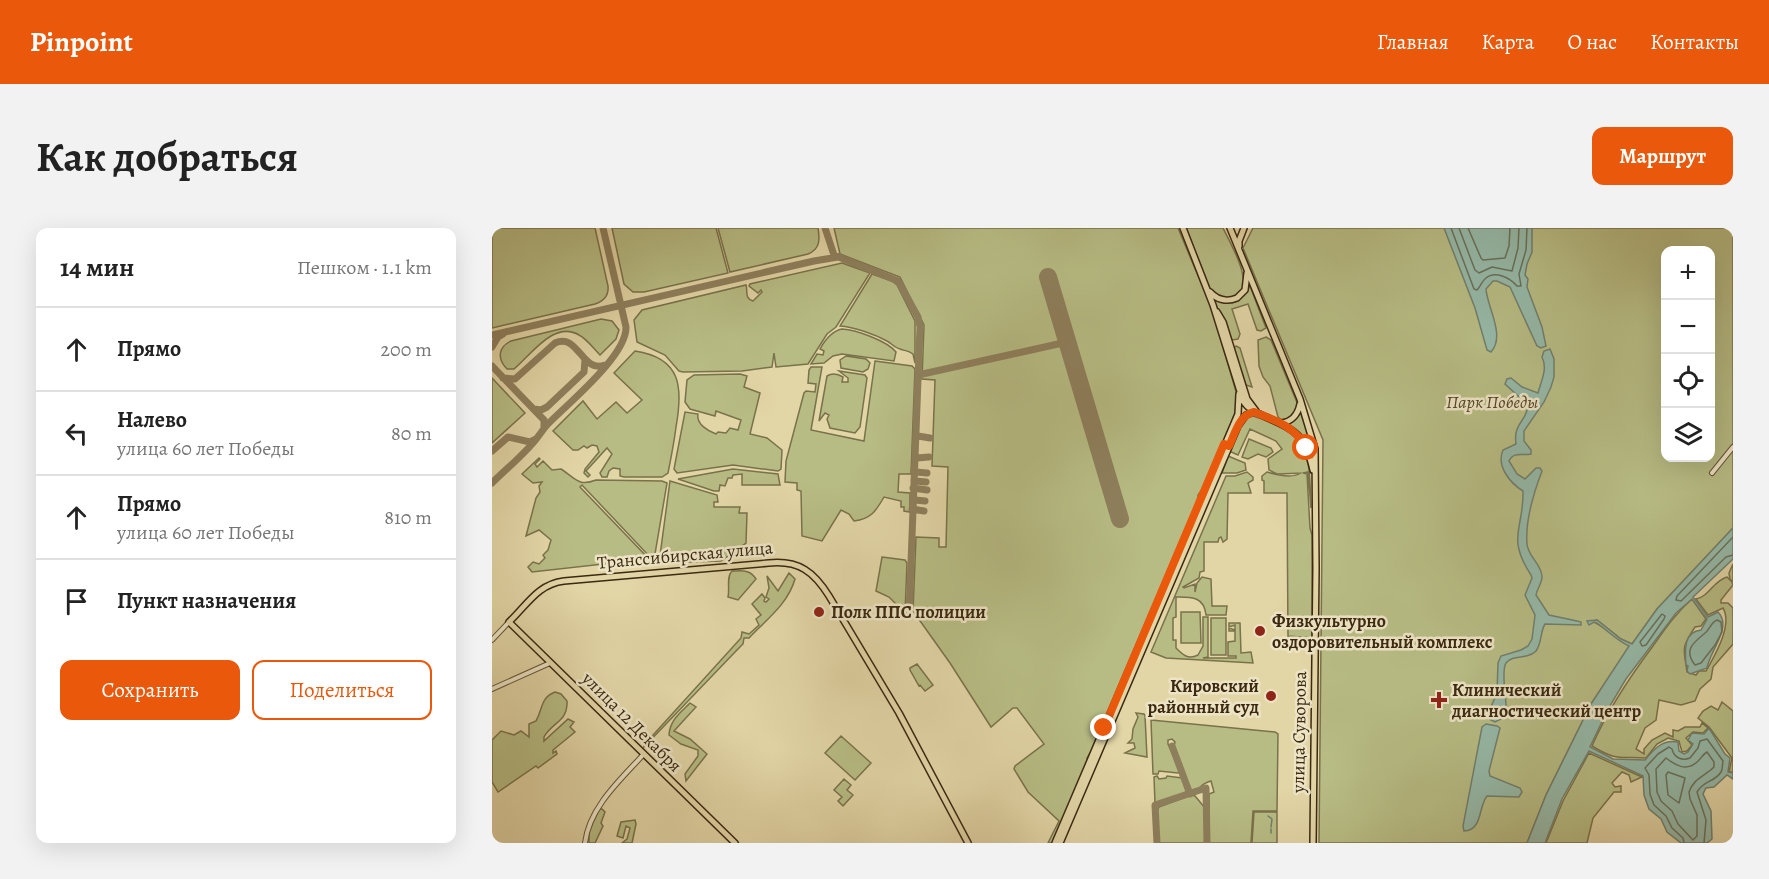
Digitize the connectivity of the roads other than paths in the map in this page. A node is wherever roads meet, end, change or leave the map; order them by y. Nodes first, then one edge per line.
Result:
1 (1183, 228) edge
2 (1230, 228) edge
3 (1244, 228) edge
4 (1239, 248) junction
5 (1247, 267) junction
6 (1206, 285) junction
7 (1213, 305) junction
8 (1239, 394) junction
9 (1300, 399) junction
10 (1257, 414) junction
11 (1278, 423) junction
12 (1227, 445) junction
13 (1733, 447) edge
14 (1712, 473) dead end
15 (1314, 477) junction
16 (509, 622) junction
17 (492, 640) edge
18 (550, 663) junction
19 (492, 689) edge
20 (643, 755) junction
21 (1070, 814) junction
22 (968, 841) edge
23 (585, 843) edge
24 (735, 843) edge
25 (1055, 843) edge
26 (1060, 843) edge
27 (1313, 843) edge

1 - 6 main road
2 - 4 main road
3 - 4 main road
4 - 5 main road
5 - 6 main road
5 - 9 main road
6 - 7 main road
7 - 8 main road
7 - 10 main road
8 - 10 main road
8 - 12 main road
9 - 11 main road
9 - 15 main road
10 - 11 main road
10 - 12 main road
11 - 15 main road
12 - 21 main road
13 - 14 street
15 - 27 main road, улица Суворова
16 - 17 street, Транссибирская улица
16 - 18 main road, улица 12 Декабря
16 - 22 main road, Транссибирская улица
18 - 19 street
18 - 20 main road, улица 12 Декабря
20 - 23 street
20 - 24 main road, улица 12 Декабря
21 - 25 main road
21 - 26 main road

